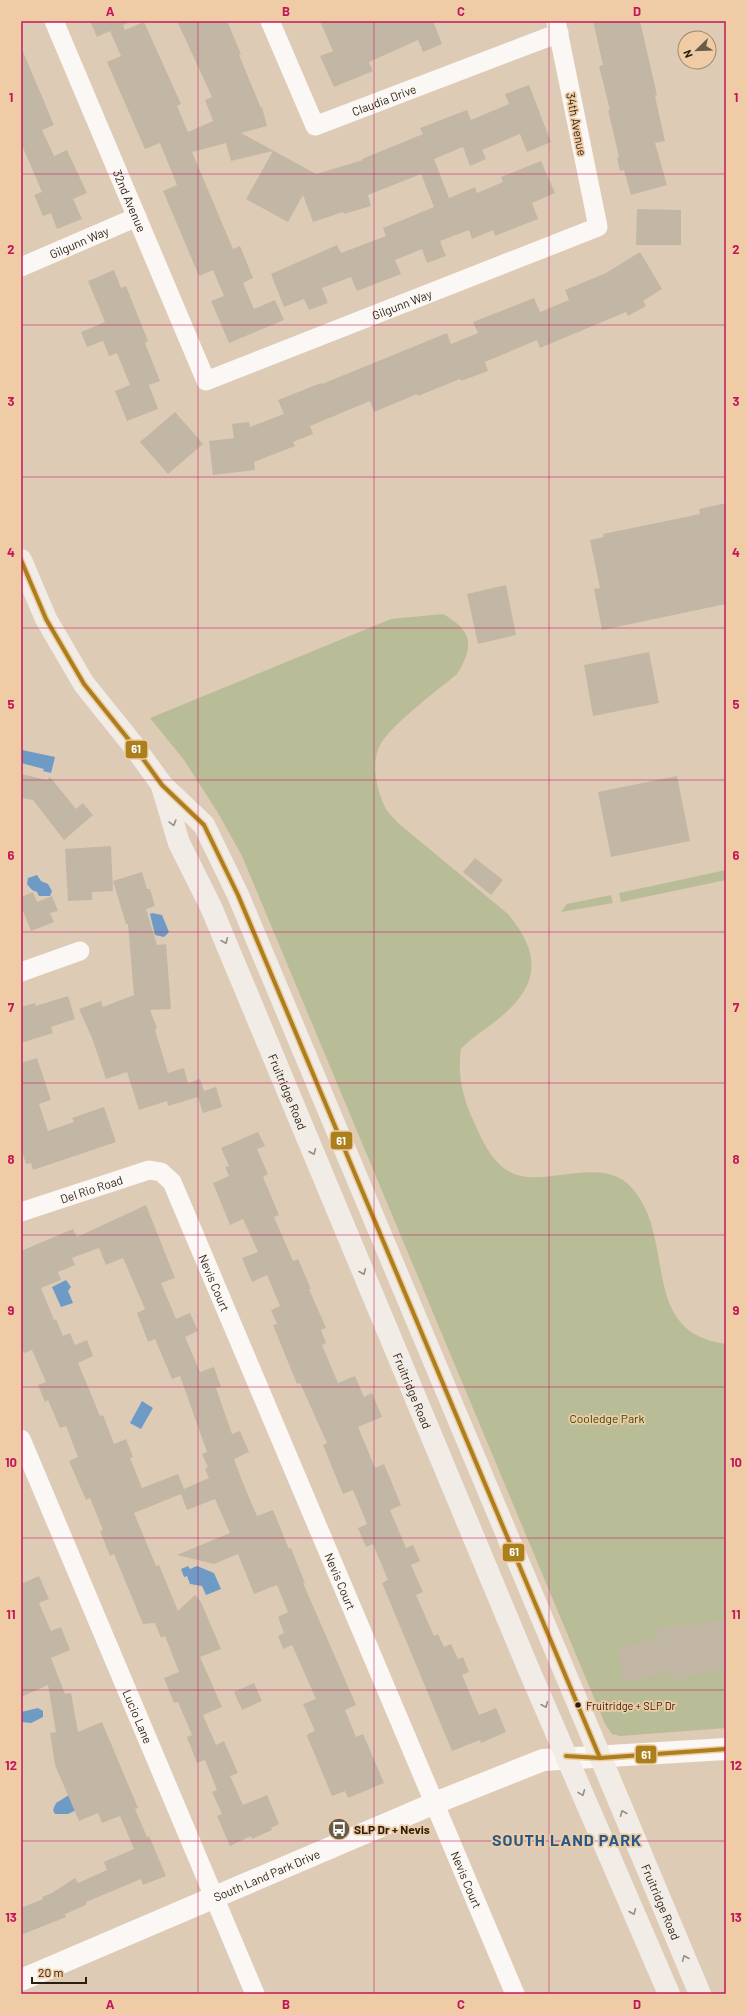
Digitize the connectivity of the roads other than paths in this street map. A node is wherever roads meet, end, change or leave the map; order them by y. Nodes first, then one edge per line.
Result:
1 (54, 21) edge
2 (270, 21) edge
3 (558, 27) edge
4 (137, 217) junction
5 (598, 228) joint
6 (21, 267) edge
7 (206, 381) joint
8 (21, 560) edge
9 (162, 785) junction
10 (80, 951) dead end
11 (21, 972) edge
12 (162, 1172) joint
13 (21, 1212) edge
14 (21, 1439) edge
15 (726, 1749) edge
16 (567, 1757) junction
17 (600, 1758) junction
18 (435, 1803) junction
19 (214, 1897) junction
20 (21, 1980) edge
21 (255, 1994) edge
22 (515, 1994) edge
23 (669, 1994) edge
24 (700, 1994) edge

1 - 4 street, 32nd Avenue
2 - 3 street, Claudia Drive
3 - 5 street, 34th Avenue
4 - 6 street, Gilgunn Way
4 - 7 street, 32nd Avenue
5 - 7 street, Gilgunn Way
8 - 9 main road, Fruitridge Road
9 -> 16 main road, Fruitridge Road
9 - 17 main road, Fruitridge Road
10 - 11 street
12 - 13 street, Del Rio Road
12 - 18 street, Nevis Court
14 - 19 street, Lucio Lane
15 - 17 street, South Land Park Drive
16 - 17 street, South Land Park Drive
16 - 18 street, South Land Park Drive
16 -> 23 main road, Fruitridge Road
24 -> 17 main road, Fruitridge Road
18 - 19 street, South Land Park Drive
18 - 22 street, Nevis Court
19 - 20 street, South Land Park Drive
19 - 21 street, Lucio Lane

